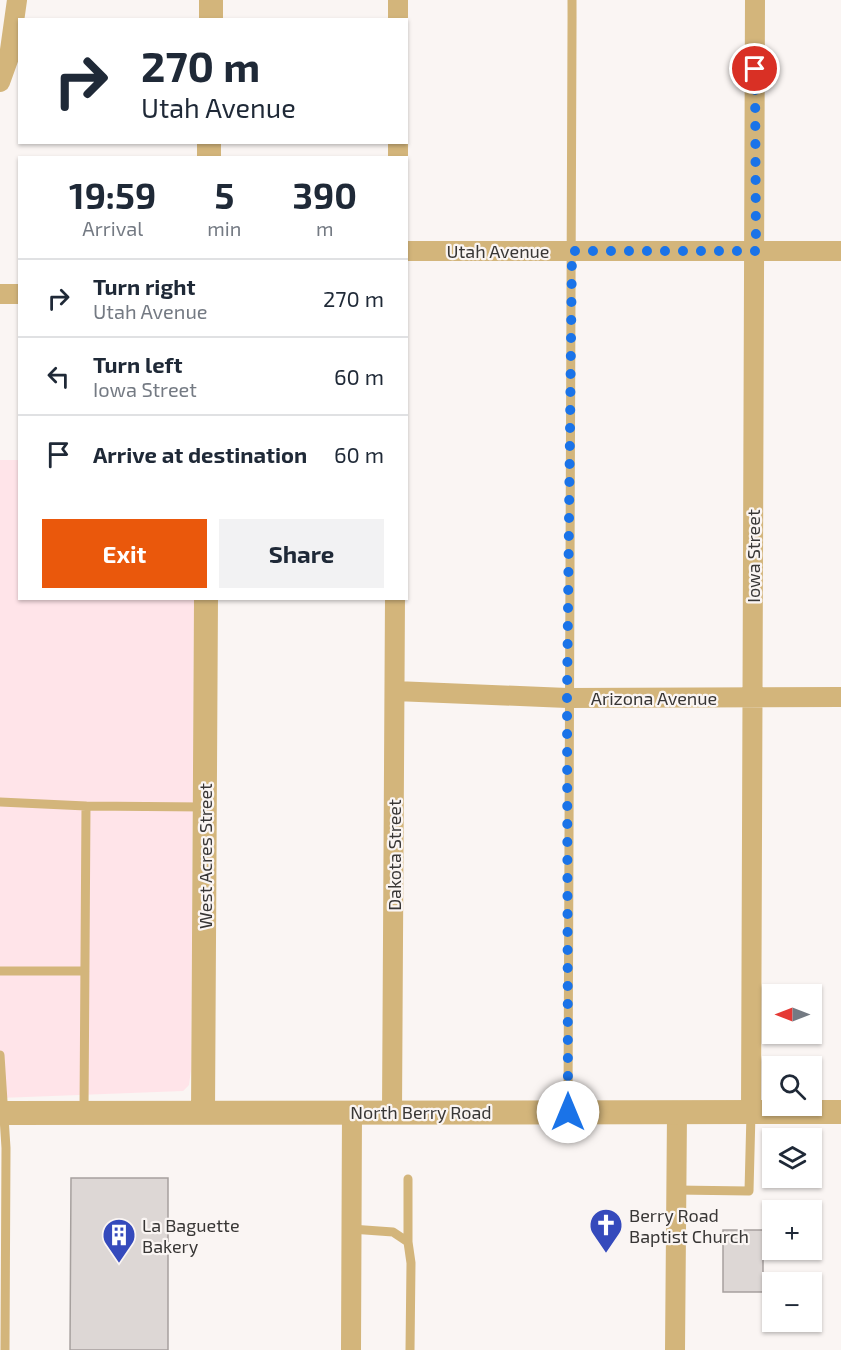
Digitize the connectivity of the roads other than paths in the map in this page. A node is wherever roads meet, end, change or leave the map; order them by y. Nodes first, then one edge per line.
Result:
1 (16, 0) edge
2 (211, 0) edge
3 (398, 0) edge
4 (572, 0) edge
5 (755, 0) edge
6 (211, 18) edge
7 (398, 18) edge
8 (0, 82) edge
9 (408, 251) edge
10 (572, 251) junction
11 (756, 251) junction
12 (841, 251) edge
13 (0, 294) edge
14 (18, 294) edge
15 (206, 600) edge
16 (395, 600) edge
17 (395, 691) junction
18 (841, 697) edge
19 (567, 698) junction
20 (752, 698) junction
21 (0, 802) edge
22 (86, 806) junction
23 (205, 807) junction
24 (0, 971) edge
25 (85, 971) junction
26 (0, 1055) edge
27 (352, 1112) junction
28 (392, 1112) junction
29 (568, 1112) junction
30 (841, 1112) edge
31 (2, 1113) edge
32 (84, 1113) junction
33 (203, 1113) junction
34 (676, 1113) junction
35 (751, 1113) junction
36 (408, 1179) dead end
37 (676, 1190) junction
38 (351, 1228) junction
39 (408, 1242) junction
40 (5, 1350) edge
41 (351, 1350) edge
42 (410, 1350) edge
43 (675, 1350) edge

1 - 8 street
2 - 6 street
3 - 7 street
4 - 10 lane
5 - 11 street, Iowa Street
9 - 10 street, Utah Avenue
10 - 11 street, Utah Avenue
10 - 19 lane
11 - 12 street, Utah Avenue
11 - 20 street, Iowa Street
13 - 14 street
15 - 23 street, West Acres Street
16 - 17 street, Dakota Street
17 - 19 street, Arizona Avenue
17 - 28 street, Dakota Street
18 - 20 street, Arizona Avenue
19 - 20 street, Arizona Avenue
19 - 29 lane
20 - 35 street, Iowa Street
21 - 22 lane
22 - 23 lane
22 - 25 lane
23 - 33 street, West Acres Street
24 - 25 lane
25 - 32 lane
26 - 31 lane
27 - 28 street, North Berry Road
27 - 33 street, North Berry Road
27 - 38 street
28 - 29 street, North Berry Road
29 - 34 street, North Berry Road
30 - 35 street, North Berry Road
31 - 32 street, North Berry Road
31 - 40 lane
32 - 33 street, North Berry Road
34 - 35 street, North Berry Road
34 - 37 street
35 - 37 lane
36 - 39 lane
37 - 43 street
38 - 39 lane
38 - 41 street
39 - 42 lane

